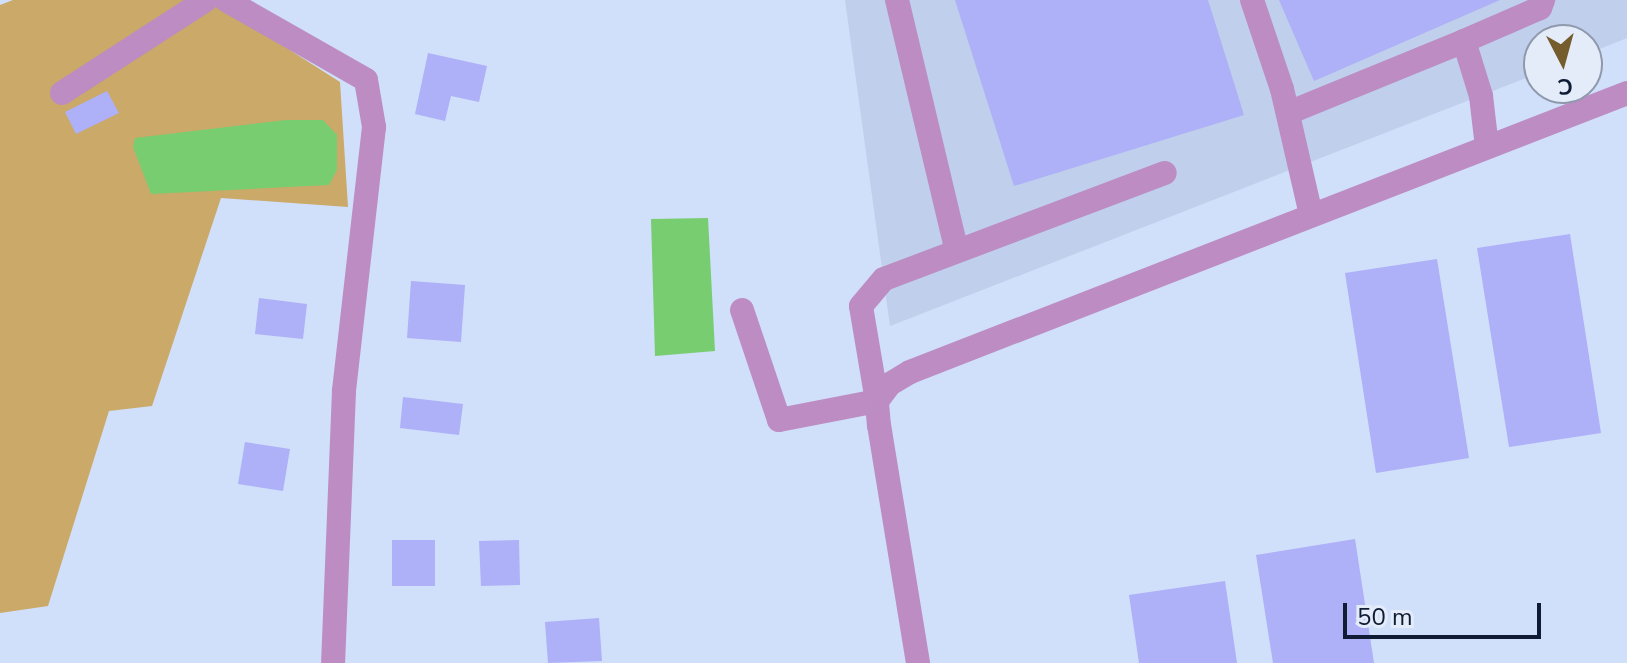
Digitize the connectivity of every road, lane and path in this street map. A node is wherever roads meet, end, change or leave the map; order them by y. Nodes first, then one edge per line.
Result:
1 (206, 0) edge
2 (226, 0) edge
3 (897, 0) edge
4 (1252, 0) edge
5 (1543, 0) edge
6 (1464, 41) junction
7 (62, 93) dead end
8 (1627, 93) edge
9 (1288, 113) junction
10 (1487, 147) junction
11 (1165, 173) dead end
12 (1311, 215) junction
13 (957, 251) junction
14 (742, 310) dead end
15 (877, 401) junction
16 (333, 663) edge
17 (918, 663) edge

1 - 7 street
2 - 16 street
3 - 13 street
4 - 9 street
5 - 6 street
6 - 9 street
6 - 10 street
8 - 10 street
9 - 12 street
10 - 12 street
11 - 13 street
12 - 15 street
13 - 15 street
14 - 15 street
15 - 17 street

